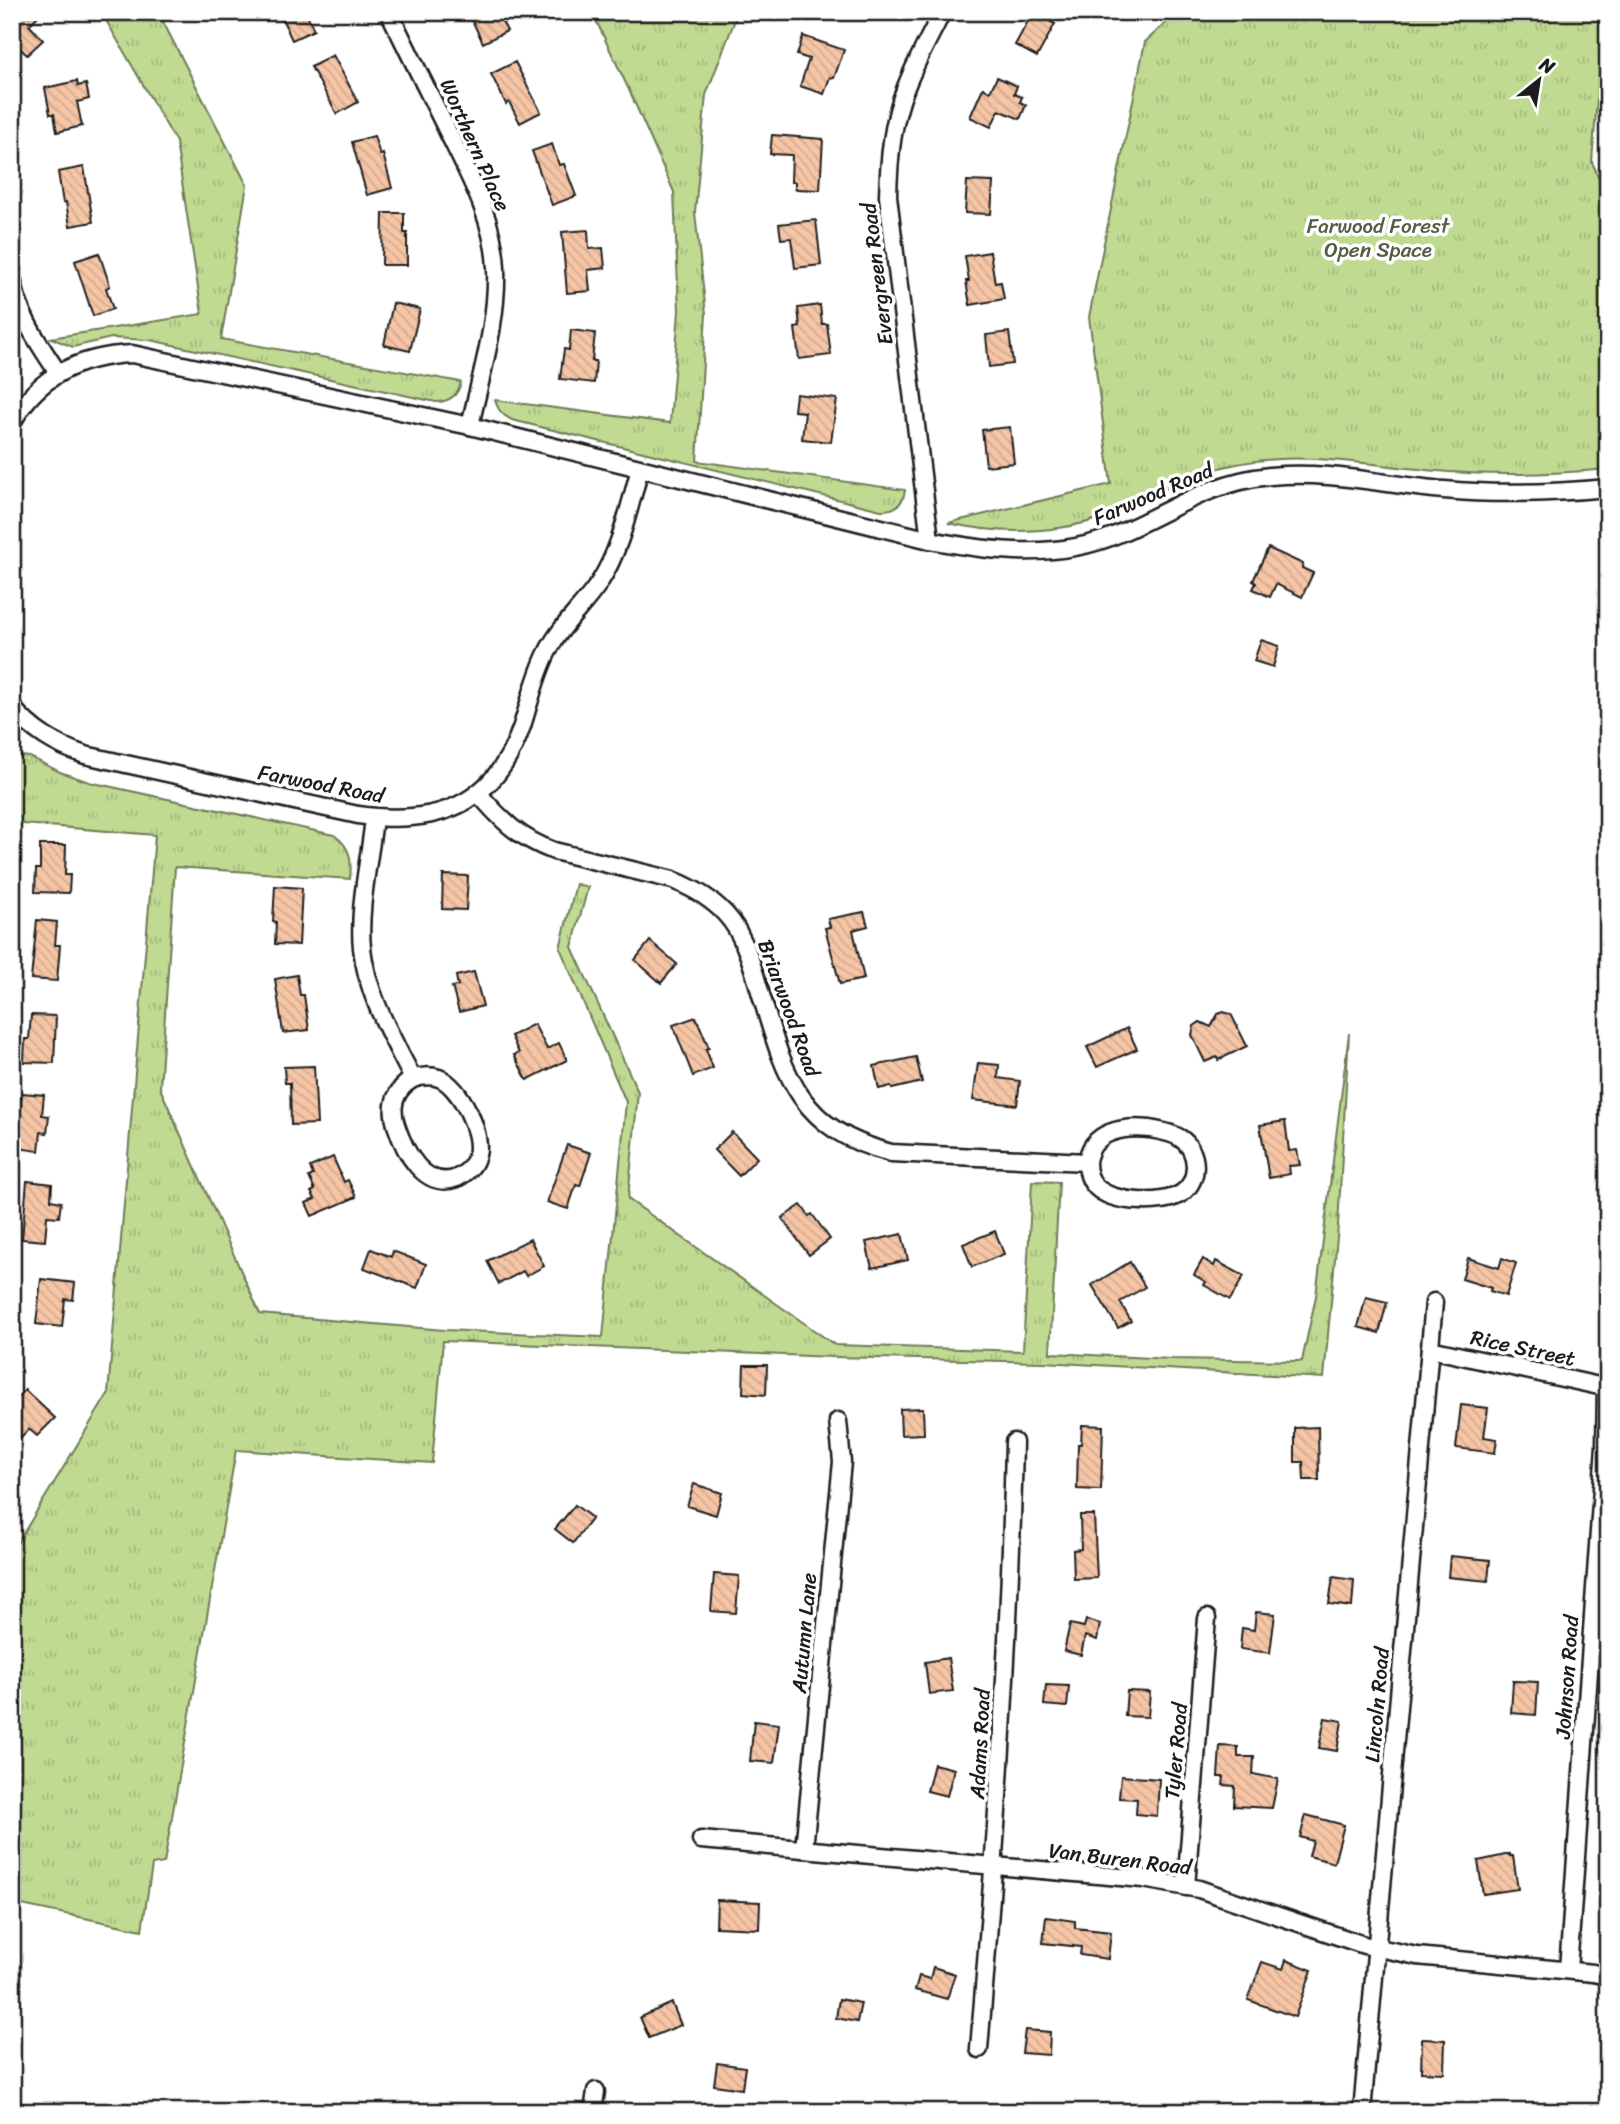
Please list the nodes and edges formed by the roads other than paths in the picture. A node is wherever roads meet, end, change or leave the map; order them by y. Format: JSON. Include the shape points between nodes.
{"nodes":[{"id":1,"x":388,"y":12,"type":"edge"},
{"id":2,"x":942,"y":12,"type":"edge"},
{"id":3,"x":12,"y":278,"type":"edge"},
{"id":4,"x":58,"y":373,"type":"junction"},
{"id":5,"x":12,"y":423,"type":"edge"},
{"id":6,"x":470,"y":426,"type":"junction"},
{"id":7,"x":640,"y":468,"type":"junction"},
{"id":8,"x":1608,"y":488,"type":"edge"},
{"id":9,"x":930,"y":540,"type":"junction"},
{"id":10,"x":15,"y":717,"type":"edge"},
{"id":11,"x":478,"y":793,"type":"junction"},
{"id":12,"x":374,"y":818,"type":"junction"},
{"id":13,"x":413,"y":1079,"type":"junction"},
{"id":14,"x":1087,"y":1162,"type":"junction"},
{"id":15,"x":1434,"y":1302,"type":"dead end"},
{"id":16,"x":1430,"y":1349,"type":"junction"},
{"id":17,"x":1607,"y":1388,"type":"edge"},
{"id":18,"x":838,"y":1422,"type":"dead end"},
{"id":19,"x":1014,"y":1441,"type":"dead end"},
{"id":20,"x":1207,"y":1618,"type":"dead end"},
{"id":21,"x":701,"y":1840,"type":"dead end"},
{"id":22,"x":804,"y":1849,"type":"junction"},
{"id":23,"x":995,"y":1866,"type":"junction"},
{"id":24,"x":1186,"y":1887,"type":"junction"},
{"id":25,"x":1377,"y":1947,"type":"junction"},
{"id":26,"x":1568,"y":1970,"type":"junction"},
{"id":27,"x":1608,"y":1976,"type":"edge"},
{"id":28,"x":979,"y":2049,"type":"dead end"},
{"id":29,"x":596,"y":2091,"type":"dead end"},
{"id":30,"x":593,"y":2112,"type":"edge"},
{"id":31,"x":1362,"y":2112,"type":"edge"}],
"edges":[{"from":1,"to":6,"type":"street","name":"Worthern Place","via":[[471,179],[490,230],[496,295]]},
{"from":2,"to":9,"type":"street","name":"Evergreen Road","via":[[904,89],[893,132],[888,196]]},
{"from":3,"to":4,"type":"street","via":[[24,320]]},
{"from":4,"to":5,"type":"street","name":"Farwood Road","via":[[29,397]]},
{"from":4,"to":6,"type":"street","name":"Farwood Road","via":[[94,358],[122,354],[151,357]]},
{"from":6,"to":7,"type":"street","name":"Farwood Road"},
{"from":7,"to":9,"type":"street","name":"Farwood Road"},
{"from":7,"to":11,"type":"street","name":"Farwood Road","via":[[609,565],[547,652],[515,744]]},
{"from":8,"to":9,"type":"street","name":"Farwood Road","via":[[1476,492],[1318,475],[1272,476],[1202,492],[1119,534],[1074,547],[990,550]]},
{"from":10,"to":12,"type":"street","name":"Farwood Road","via":[[51,741],[86,755]]},
{"from":11,"to":12,"type":"street","name":"Farwood Road","via":[[431,816]]},
{"from":11,"to":14,"type":"street","name":"Briarwood Road","via":[[511,828],[538,845],[673,880],[713,903],[736,927],[749,956],[792,1083],[812,1111],[848,1138],[891,1153]]},
{"from":12,"to":13,"type":"street","via":[[362,947],[375,1001]]},
{"from":13,"to":13,"type":"street","via":[[432,1076],[445,1081],[469,1113],[478,1150],[474,1164],[459,1177],[440,1180],[426,1175],[403,1143],[393,1106],[398,1093]]},
{"from":14,"to":14,"type":"street","via":[[1094,1143],[1104,1134],[1143,1128],[1181,1138],[1193,1154],[1195,1168],[1192,1181],[1178,1195],[1139,1201],[1101,1192],[1091,1181]]},
{"from":15,"to":16,"type":"street","name":"Lincoln Road"},
{"from":16,"to":17,"type":"street","name":"Rice Street"},
{"from":16,"to":25,"type":"street","name":"Lincoln Road"},
{"from":17,"to":26,"type":"street","name":"Johnson Road"},
{"from":18,"to":22,"type":"street","name":"Autumn Lane","via":[[842,1462]]},
{"from":19,"to":23,"type":"street","name":"Adams Road"},
{"from":20,"to":24,"type":"street","name":"Tyler Road"},
{"from":21,"to":22,"type":"street","name":"Van Buren Road"},
{"from":22,"to":23,"type":"street","name":"Van Buren Road"},
{"from":23,"to":24,"type":"street","name":"Van Buren Road"},
{"from":23,"to":28,"type":"street","name":"Adams Road"},
{"from":24,"to":25,"type":"street","name":"Van Buren Road"},
{"from":25,"to":26,"type":"street","name":"Van Buren Road","via":[[1417,1956]]},
{"from":25,"to":31,"type":"street","name":"Lincoln Road"},
{"from":26,"to":27,"type":"street","name":"Van Buren Road"},
{"from":29,"to":30,"type":"street"}]}
